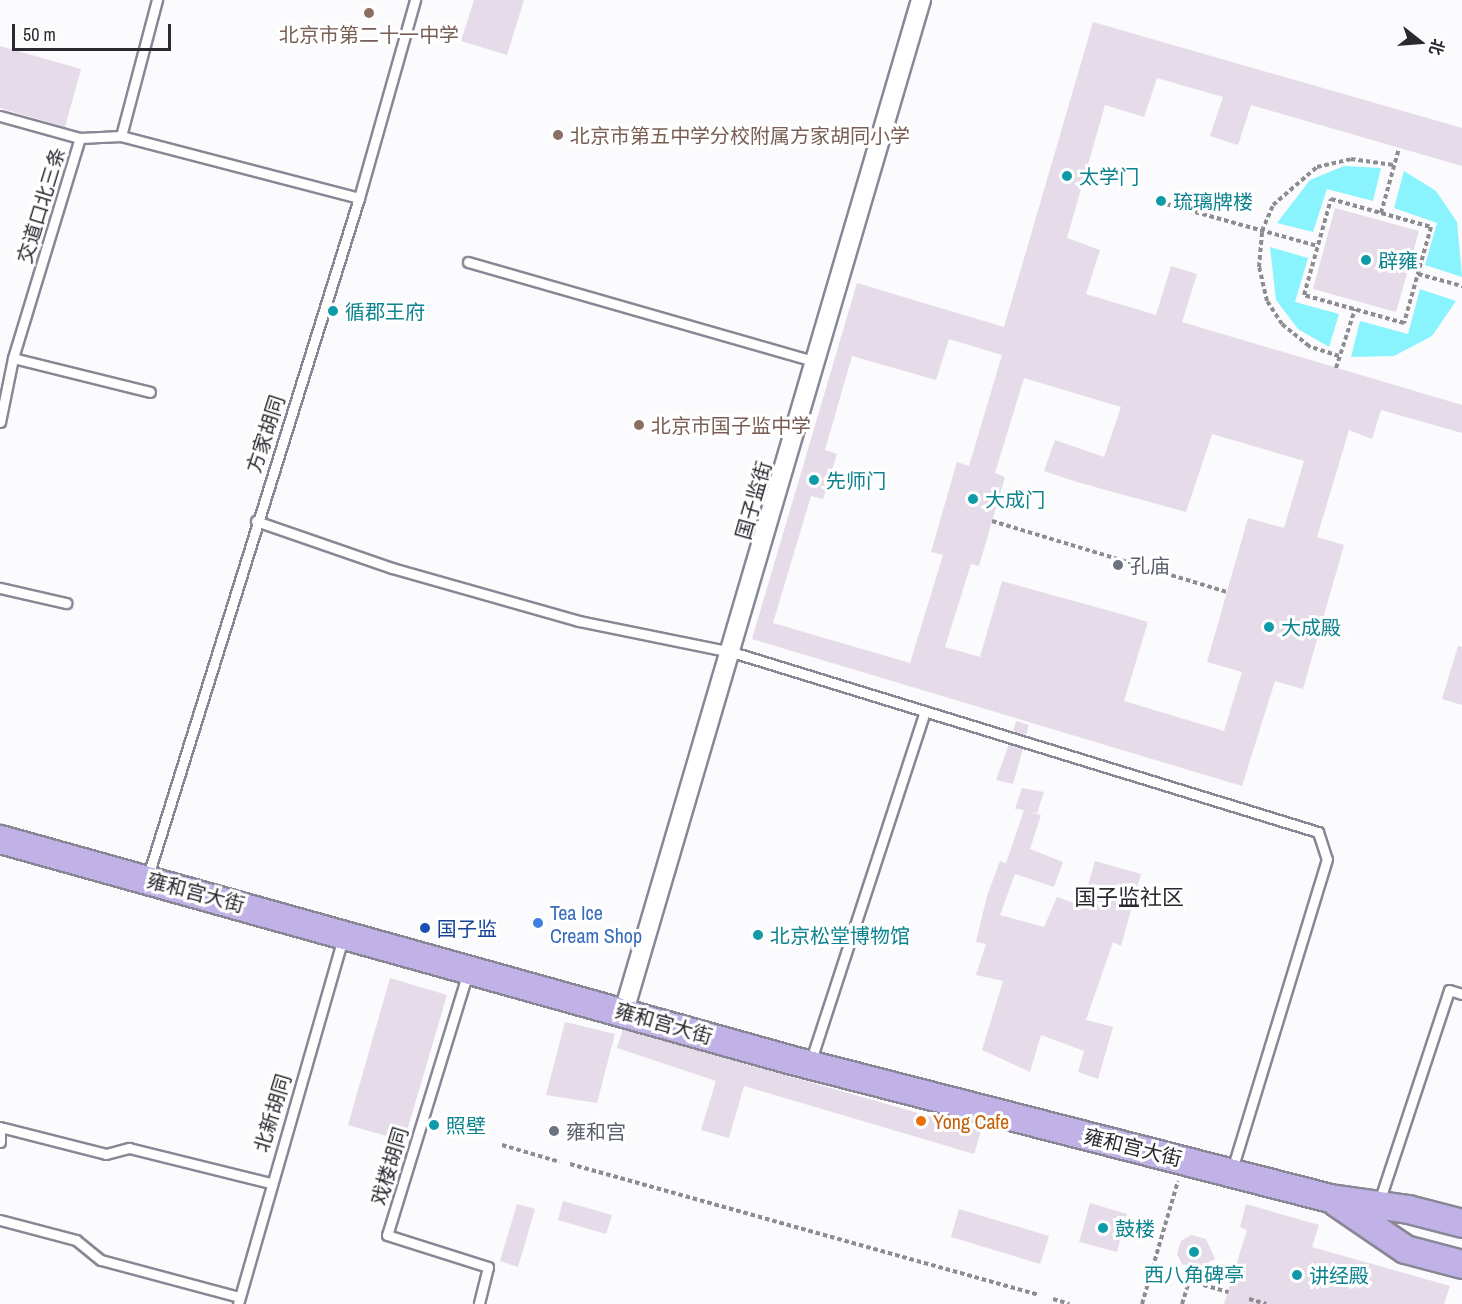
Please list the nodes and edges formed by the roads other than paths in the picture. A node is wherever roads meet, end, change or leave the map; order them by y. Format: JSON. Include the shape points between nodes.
{"nodes":[{"id":1,"x":157,"y":0,"type":"edge"},
{"id":2,"x":415,"y":0,"type":"edge"},
{"id":3,"x":921,"y":0,"type":"edge"},
{"id":4,"x":0,"y":116,"type":"edge"},
{"id":5,"x":121,"y":136,"type":"junction"},
{"id":6,"x":80,"y":138,"type":"junction"},
{"id":7,"x":359,"y":198,"type":"junction"},
{"id":8,"x":468,"y":262,"type":"dead end"},
{"id":9,"x":13,"y":357,"type":"junction"},
{"id":10,"x":817,"y":362,"type":"junction"},
{"id":11,"x":150,"y":392,"type":"dead end"},
{"id":12,"x":0,"y":422,"type":"edge"},
{"id":13,"x":256,"y":521,"type":"junction"},
{"id":14,"x":0,"y":588,"type":"edge"},
{"id":15,"x":66,"y":603,"type":"dead end"},
{"id":16,"x":732,"y":652,"type":"junction"},
{"id":17,"x":925,"y":712,"type":"junction"},
{"id":18,"x":0,"y":839,"type":"edge"},
{"id":19,"x":147,"y":879,"type":"junction"},
{"id":20,"x":345,"y":932,"type":"junction"},
{"id":21,"x":469,"y":969,"type":"junction"},
{"id":22,"x":1462,"y":994,"type":"edge"},
{"id":23,"x":624,"y":1011,"type":"junction"},
{"id":24,"x":810,"y":1064,"type":"junction"},
{"id":25,"x":2,"y":1127,"type":"edge"},
{"id":26,"x":0,"y":1142,"type":"edge"},
{"id":27,"x":1231,"y":1172,"type":"junction"},
{"id":28,"x":270,"y":1183,"type":"junction"},
{"id":29,"x":1330,"y":1198,"type":"junction"},
{"id":30,"x":1378,"y":1204,"type":"junction"},
{"id":31,"x":0,"y":1220,"type":"edge"},
{"id":32,"x":1462,"y":1223,"type":"edge"},
{"id":33,"x":1462,"y":1264,"type":"edge"},
{"id":34,"x":238,"y":1300,"type":"edge"},
{"id":35,"x":479,"y":1304,"type":"edge"}],
"edges":[{"from":1,"to":5,"type":"lane"},
{"from":2,"to":7,"type":"lane","name":"方家胡同"},
{"from":3,"to":10,"type":"street","name":"国子监街"},
{"from":4,"to":6,"type":"lane"},
{"from":5,"to":6,"type":"lane"},
{"from":5,"to":7,"type":"lane"},
{"from":6,"to":9,"type":"lane","name":"交道口北三条"},
{"from":7,"to":13,"type":"lane","name":"方家胡同"},
{"from":8,"to":10,"type":"lane"},
{"from":9,"to":11,"type":"lane"},
{"from":9,"to":12,"type":"lane","name":"交道口北三条"},
{"from":10,"to":16,"type":"street","name":"国子监街"},
{"from":13,"to":16,"type":"lane","via":[[392,568],[568,618]]},
{"from":13,"to":19,"type":"lane","name":"方家胡同"},
{"from":14,"to":15,"type":"lane"},
{"from":16,"to":17,"type":"lane"},
{"from":16,"to":23,"type":"street","name":"国子监街"},
{"from":17,"to":24,"type":"lane"},
{"from":17,"to":27,"type":"lane","via":[[1318,832],[1327,859]]},
{"from":18,"to":19,"type":"main road","name":"雍和宫大街"},
{"from":19,"to":20,"type":"main road","name":"雍和宫大街"},
{"from":20,"to":21,"type":"main road","name":"雍和宫大街"},
{"from":20,"to":28,"type":"lane","name":"北新胡同"},
{"from":21,"to":23,"type":"main road","name":"雍和宫大街"},
{"from":21,"to":35,"type":"lane","name":"戏楼胡同","via":[[387,1235],[489,1267]]},
{"from":22,"to":30,"type":"lane","via":[[1449,990]]},
{"from":23,"to":24,"type":"main road","name":"雍和宫大街"},
{"from":24,"to":27,"type":"main road","name":"雍和宫大街"},
{"from":25,"to":26,"type":"lane"},
{"from":25,"to":28,"type":"lane","via":[[106,1154],[129,1148]]},
{"from":27,"to":29,"type":"main road","name":"雍和宫大街"},
{"from":28,"to":34,"type":"lane","name":"北新胡同"},
{"from":29,"to":30,"type":"main road","name":"雍和宫大街"},
{"from":29,"to":33,"type":"main road","name":"雍和宫大街","via":[[1405,1249]]},
{"from":30,"to":32,"type":"main road","name":"雍和宫大街"},
{"from":31,"to":34,"type":"lane","via":[[76,1240],[101,1260]]}]}
